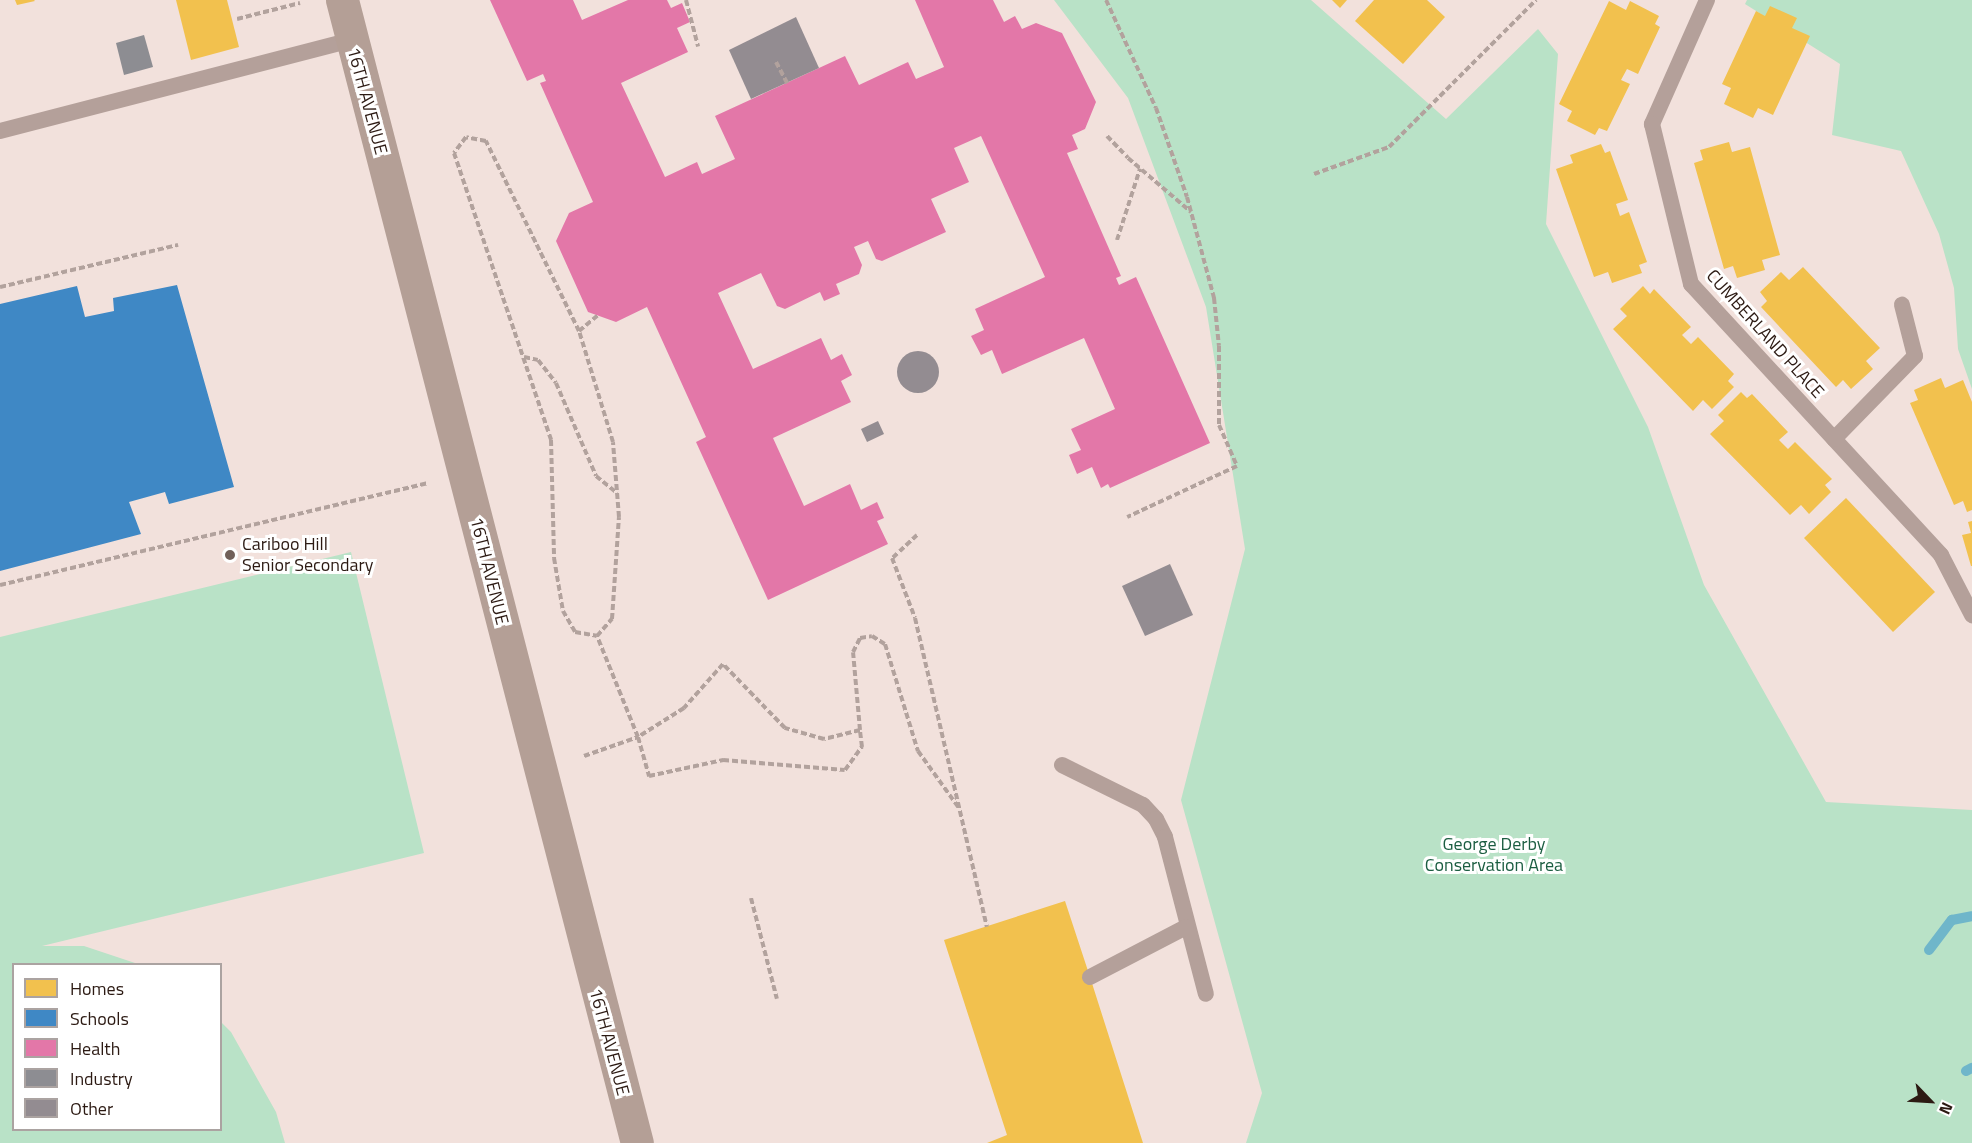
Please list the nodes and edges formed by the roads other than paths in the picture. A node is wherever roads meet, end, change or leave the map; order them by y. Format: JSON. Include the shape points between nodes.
{"nodes":[{"id":1,"x":342,"y":0,"type":"edge"},
{"id":2,"x":1707,"y":0,"type":"edge"},
{"id":3,"x":351,"y":40,"type":"junction"},
{"id":4,"x":0,"y":131,"type":"edge"},
{"id":5,"x":1902,"y":305,"type":"dead end"},
{"id":6,"x":1834,"y":439,"type":"junction"},
{"id":7,"x":1972,"y":615,"type":"edge"},
{"id":8,"x":1062,"y":765,"type":"dead end"},
{"id":9,"x":1186,"y":927,"type":"junction"},
{"id":10,"x":1090,"y":977,"type":"dead end"},
{"id":11,"x":1206,"y":994,"type":"dead end"},
{"id":12,"x":637,"y":1143,"type":"edge"}],
"edges":[{"from":1,"to":3,"type":"street","name":"16TH AVENUE"},
{"from":2,"to":6,"type":"lane","name":"CUMBERLAND PLACE","via":[[1653,124],[1691,284]]},
{"from":3,"to":4,"type":"lane"},
{"from":3,"to":12,"type":"street","name":"16TH AVENUE"},
{"from":5,"to":6,"type":"lane","via":[[1915,356]]},
{"from":6,"to":7,"type":"lane","name":"CUMBERLAND PLACE","via":[[1941,555]]},
{"from":8,"to":9,"type":"lane","via":[[1143,805],[1156,819],[1165,837]]},
{"from":9,"to":10,"type":"lane"},
{"from":9,"to":11,"type":"lane"}]}
